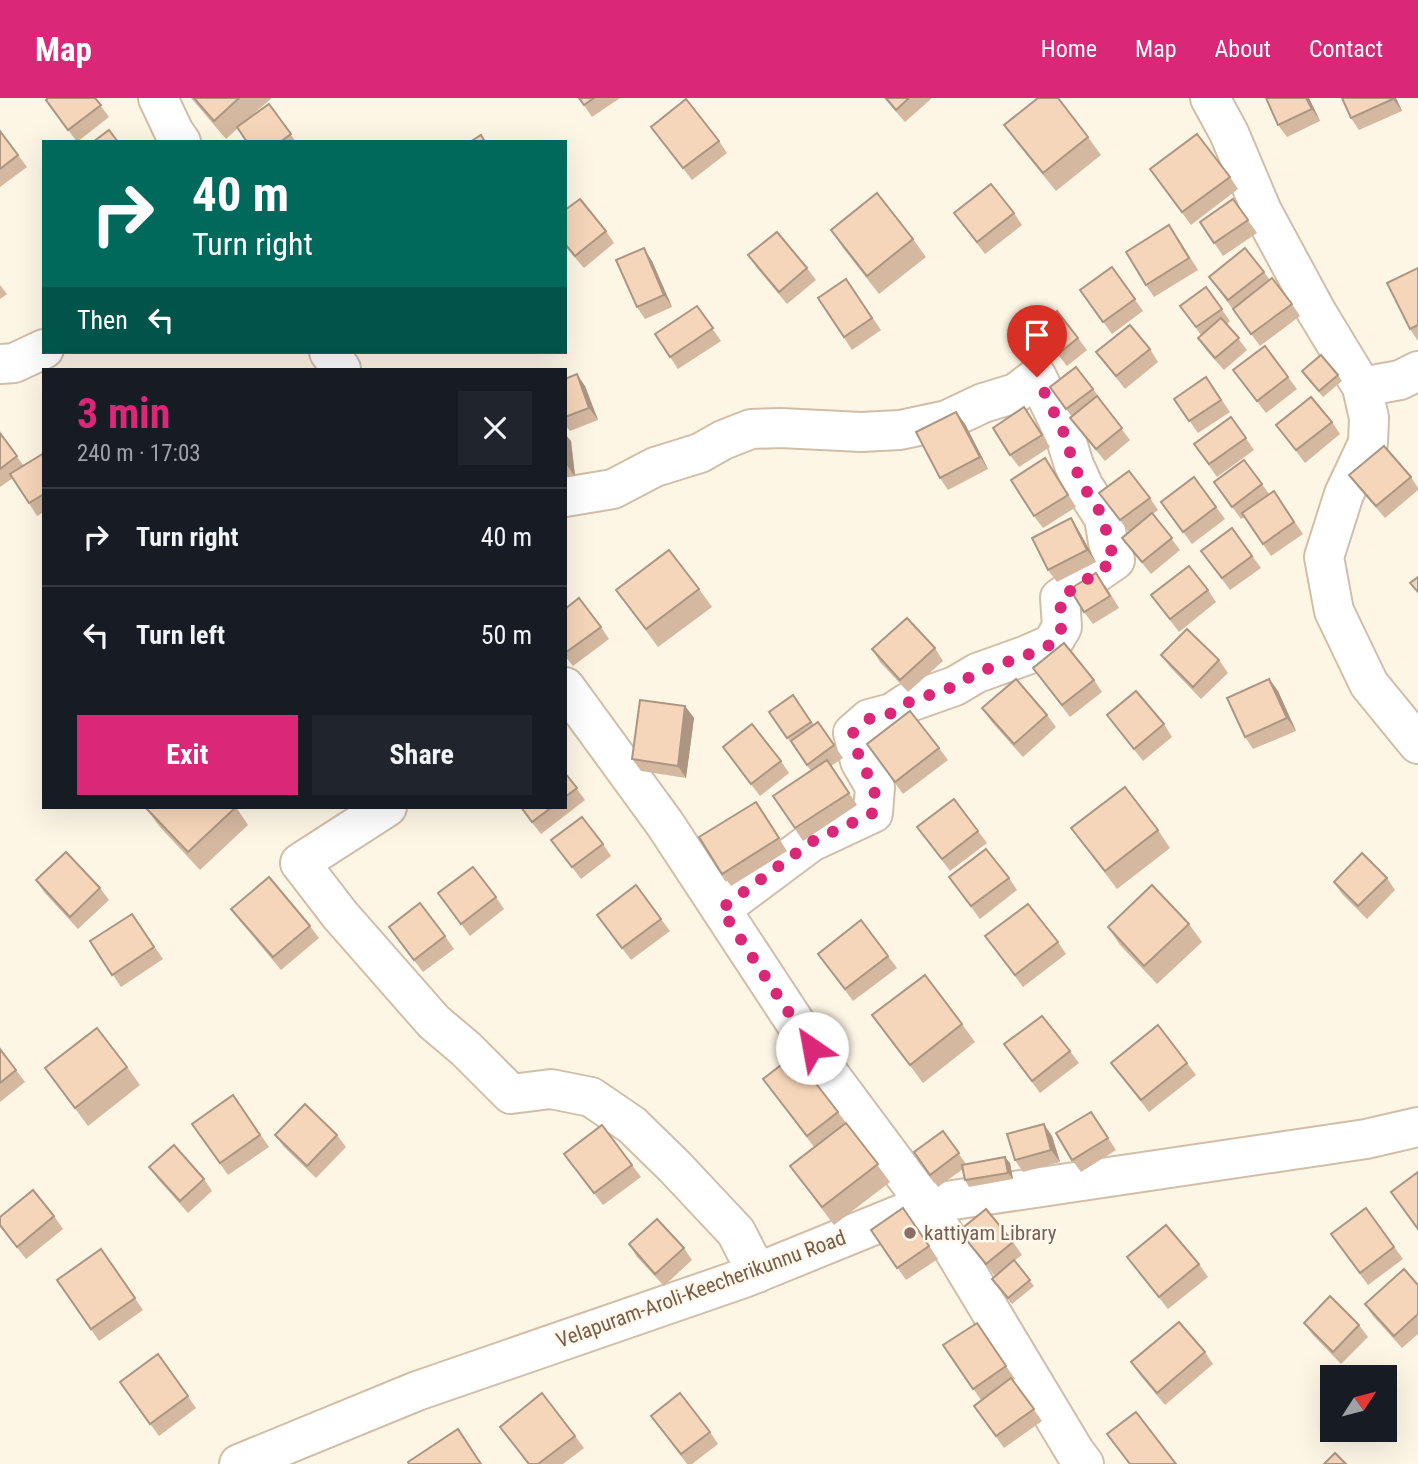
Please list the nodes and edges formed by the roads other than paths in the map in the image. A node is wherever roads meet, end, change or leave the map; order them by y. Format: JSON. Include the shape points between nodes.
{"nodes":[{"id":1,"x":158,"y":98,"type":"edge"},
{"id":2,"x":1211,"y":98,"type":"edge"},
{"id":3,"x":180,"y":140,"type":"edge"},
{"id":4,"x":42,"y":350,"type":"edge"},
{"id":5,"x":0,"y":364,"type":"edge"},
{"id":6,"x":1418,"y":371,"type":"edge"},
{"id":7,"x":1362,"y":387,"type":"junction"},
{"id":8,"x":567,"y":497,"type":"edge"},
{"id":9,"x":567,"y":690,"type":"edge"},
{"id":10,"x":1418,"y":744,"type":"edge"},
{"id":11,"x":384,"y":809,"type":"edge"},
{"id":12,"x":721,"y":909,"type":"junction"},
{"id":13,"x":1418,"y":1127,"type":"edge"},
{"id":14,"x":926,"y":1204,"type":"junction"},
{"id":15,"x":757,"y":1273,"type":"junction"},
{"id":16,"x":239,"y":1464,"type":"edge"},
{"id":17,"x":1084,"y":1464,"type":"edge"}],
"edges":[{"from":1,"to":3,"type":"street"},
{"from":2,"to":7,"type":"street","via":[[1262,211]]},
{"from":4,"to":5,"type":"street"},
{"from":6,"to":7,"type":"street","via":[[1400,380]]},
{"from":7,"to":10,"type":"street","via":[[1369,418],[1368,443],[1344,494],[1324,557],[1334,611],[1369,684]]},
{"from":8,"to":12,"type":"street","via":[[613,489],[751,429],[901,430],[947,420],[1016,393],[1037,377],[1084,487],[1104,518],[1115,560],[1060,598],[1062,627],[1052,644],[869,719],[853,733],[860,761],[875,787],[873,813],[811,842]]},
{"from":9,"to":12,"type":"street"},
{"from":11,"to":15,"type":"street","via":[[300,863],[340,915],[433,1022],[511,1094],[551,1089],[592,1097],[632,1125],[736,1232]]},
{"from":12,"to":14,"type":"street","via":[[827,1070]]},
{"from":13,"to":14,"type":"street","name":"Velapuram-Aroli-Keecherikunnu Road","via":[[1366,1139]]},
{"from":14,"to":15,"type":"street","name":"Velapuram-Aroli-Keecherikunnu Road"},
{"from":14,"to":17,"type":"street"},
{"from":15,"to":16,"type":"street","name":"Velapuram-Aroli-Keecherikunnu Road","via":[[417,1391]]}]}
